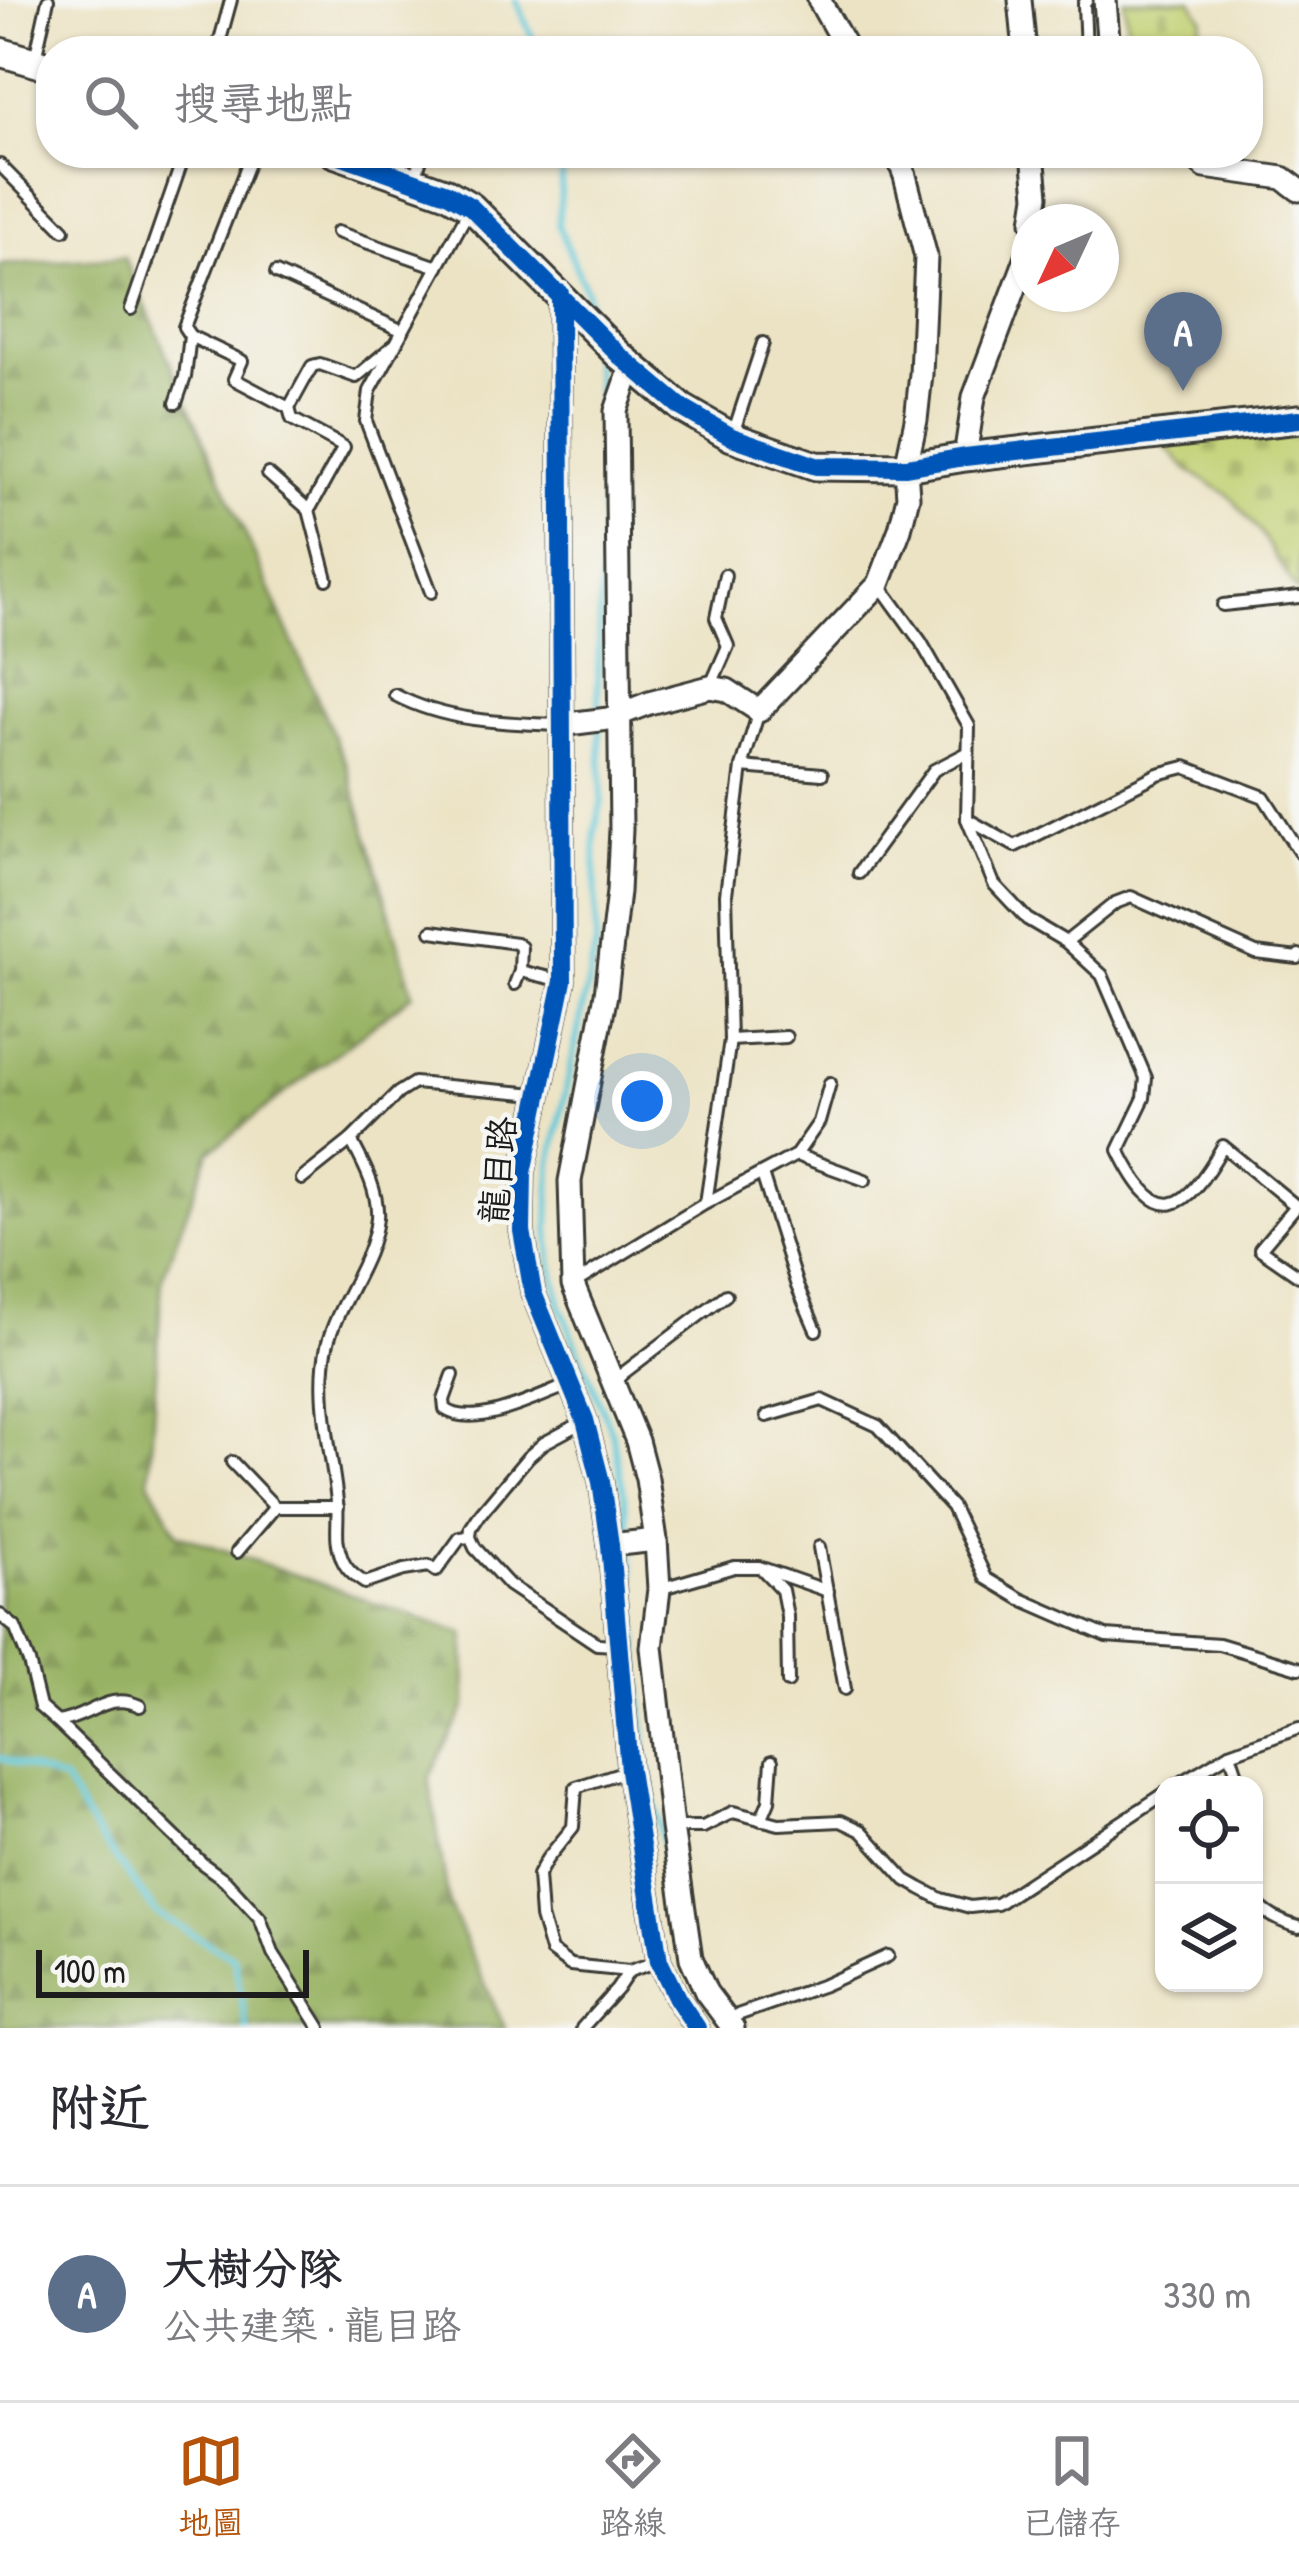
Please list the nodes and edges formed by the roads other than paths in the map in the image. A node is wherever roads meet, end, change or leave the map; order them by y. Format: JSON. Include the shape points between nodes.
{"nodes":[{"id":1,"x":47,"y":0,"type":"edge"},
{"id":2,"x":231,"y":0,"type":"edge"},
{"id":3,"x":819,"y":0,"type":"edge"},
{"id":4,"x":1021,"y":0,"type":"edge"},
{"id":5,"x":1088,"y":0,"type":"edge"},
{"id":6,"x":1105,"y":0,"type":"edge"},
{"id":7,"x":45,"y":36,"type":"edge"},
{"id":8,"x":221,"y":36,"type":"edge"},
{"id":9,"x":839,"y":36,"type":"edge"},
{"id":10,"x":1024,"y":36,"type":"edge"},
{"id":11,"x":1085,"y":36,"type":"edge"},
{"id":12,"x":1107,"y":36,"type":"edge"},
{"id":13,"x":0,"y":52,"type":"edge"},
{"id":14,"x":36,"y":63,"type":"edge"},
{"id":15,"x":0,"y":165,"type":"edge"},
{"id":16,"x":180,"y":168,"type":"edge"},
{"id":17,"x":247,"y":168,"type":"edge"},
{"id":18,"x":420,"y":168,"type":"edge"},
{"id":19,"x":902,"y":168,"type":"edge"},
{"id":20,"x":1034,"y":168,"type":"edge"},
{"id":21,"x":1218,"y":168,"type":"edge"},
{"id":22,"x":1299,"y":190,"type":"edge"},
{"id":23,"x":1036,"y":204,"type":"edge"},
{"id":24,"x":471,"y":207,"type":"junction"},
{"id":25,"x":64,"y":230,"type":"dead end"},
{"id":26,"x":337,"y":232,"type":"dead end"},
{"id":27,"x":439,"y":267,"type":"junction"},
{"id":28,"x":276,"y":273,"type":"dead end"},
{"id":29,"x":560,"y":293,"type":"junction"},
{"id":30,"x":1011,"y":298,"type":"edge"},
{"id":31,"x":131,"y":309,"type":"dead end"},
{"id":32,"x":403,"y":331,"type":"junction"},
{"id":33,"x":190,"y":335,"type":"junction"},
{"id":34,"x":763,"y":343,"type":"dead end"},
{"id":35,"x":396,"y":344,"type":"junction"},
{"id":36,"x":626,"y":360,"type":"junction"},
{"id":37,"x":176,"y":403,"type":"dead end"},
{"id":38,"x":289,"y":408,"type":"junction"},
{"id":39,"x":1299,"y":419,"type":"edge"},
{"id":40,"x":732,"y":437,"type":"junction"},
{"id":41,"x":964,"y":457,"type":"junction"},
{"id":42,"x":906,"y":467,"type":"junction"},
{"id":43,"x":268,"y":475,"type":"dead end"},
{"id":44,"x":309,"y":510,"type":"junction"},
{"id":45,"x":725,"y":575,"type":"dead end"},
{"id":46,"x":327,"y":579,"type":"dead end"},
{"id":47,"x":878,"y":584,"type":"junction"},
{"id":48,"x":431,"y":592,"type":"dead end"},
{"id":49,"x":1299,"y":597,"type":"edge"},
{"id":50,"x":1223,"y":604,"type":"dead end"},
{"id":51,"x":710,"y":687,"type":"junction"},
{"id":52,"x":395,"y":695,"type":"dead end"},
{"id":53,"x":759,"y":711,"type":"junction"},
{"id":54,"x":613,"y":716,"type":"junction"},
{"id":55,"x":568,"y":725,"type":"junction"},
{"id":56,"x":967,"y":753,"type":"junction"},
{"id":57,"x":742,"y":767,"type":"junction"},
{"id":58,"x":822,"y":774,"type":"dead end"},
{"id":59,"x":967,"y":819,"type":"junction"},
{"id":60,"x":1299,"y":852,"type":"edge"},
{"id":61,"x":859,"y":873,"type":"dead end"},
{"id":62,"x":432,"y":931,"type":"dead end"},
{"id":63,"x":1066,"y":942,"type":"junction"},
{"id":64,"x":1299,"y":955,"type":"edge"},
{"id":65,"x":569,"y":983,"type":"junction"},
{"id":66,"x":603,"y":994,"type":"junction"},
{"id":67,"x":786,"y":1037,"type":"dead end"},
{"id":68,"x":730,"y":1040,"type":"junction"},
{"id":69,"x":830,"y":1083,"type":"dead end"},
{"id":70,"x":537,"y":1094,"type":"junction"},
{"id":71,"x":351,"y":1140,"type":"junction"},
{"id":72,"x":796,"y":1156,"type":"junction"},
{"id":73,"x":762,"y":1174,"type":"junction"},
{"id":74,"x":302,"y":1179,"type":"dead end"},
{"id":75,"x":865,"y":1180,"type":"dead end"},
{"id":76,"x":706,"y":1202,"type":"junction"},
{"id":77,"x":1299,"y":1276,"type":"edge"},
{"id":78,"x":553,"y":1289,"type":"junction"},
{"id":79,"x":727,"y":1295,"type":"dead end"},
{"id":80,"x":816,"y":1330,"type":"dead end"},
{"id":81,"x":452,"y":1375,"type":"dead end"},
{"id":82,"x":569,"y":1385,"type":"junction"},
{"id":83,"x":595,"y":1402,"type":"junction"},
{"id":84,"x":767,"y":1416,"type":"dead end"},
{"id":85,"x":232,"y":1462,"type":"dead end"},
{"id":86,"x":275,"y":1507,"type":"junction"},
{"id":87,"x":338,"y":1508,"type":"junction"},
{"id":88,"x":470,"y":1537,"type":"junction"},
{"id":89,"x":652,"y":1541,"type":"junction"},
{"id":90,"x":614,"y":1545,"type":"junction"},
{"id":91,"x":819,"y":1547,"type":"dead end"},
{"id":92,"x":237,"y":1552,"type":"dead end"},
{"id":93,"x":759,"y":1567,"type":"junction"},
{"id":94,"x":659,"y":1589,"type":"junction"},
{"id":95,"x":828,"y":1592,"type":"junction"},
{"id":96,"x":0,"y":1615,"type":"edge"},
{"id":97,"x":617,"y":1645,"type":"junction"},
{"id":98,"x":1299,"y":1669,"type":"edge"},
{"id":99,"x":788,"y":1682,"type":"dead end"},
{"id":100,"x":845,"y":1689,"type":"dead end"},
{"id":101,"x":140,"y":1706,"type":"dead end"},
{"id":102,"x":57,"y":1722,"type":"junction"},
{"id":103,"x":1299,"y":1728,"type":"edge"},
{"id":104,"x":1230,"y":1753,"type":"junction"},
{"id":105,"x":772,"y":1761,"type":"dead end"},
{"id":106,"x":629,"y":1770,"type":"junction"},
{"id":107,"x":1192,"y":1776,"type":"edge"},
{"id":108,"x":1238,"y":1776,"type":"edge"},
{"id":109,"x":1155,"y":1800,"type":"edge"},
{"id":110,"x":761,"y":1820,"type":"junction"},
{"id":111,"x":672,"y":1827,"type":"junction"},
{"id":112,"x":1263,"y":1909,"type":"edge"},
{"id":113,"x":1299,"y":1927,"type":"edge"},
{"id":114,"x":888,"y":1956,"type":"dead end"},
{"id":115,"x":676,"y":1958,"type":"junction"},
{"id":116,"x":629,"y":1971,"type":"junction"},
{"id":117,"x":729,"y":2024,"type":"edge"},
{"id":118,"x":320,"y":2028,"type":"edge"},
{"id":119,"x":582,"y":2028,"type":"edge"},
{"id":120,"x":697,"y":2028,"type":"edge"}],
"edges":[{"from":1,"to":7,"type":"lane"},
{"from":2,"to":8,"type":"lane"},
{"from":3,"to":9,"type":"street"},
{"from":4,"to":10,"type":"street"},
{"from":5,"to":11,"type":"lane"},
{"from":6,"to":12,"type":"street"},
{"from":13,"to":14,"type":"street"},
{"from":15,"to":25,"type":"lane"},
{"from":16,"to":31,"type":"lane"},
{"from":17,"to":33,"type":"lane","via":[[184,327]]},
{"from":18,"to":24,"type":"street"},
{"from":19,"to":42,"type":"street","via":[[926,257],[921,374]]},
{"from":20,"to":23,"type":"street"},
{"from":21,"to":22,"type":"street","via":[[1283,178]]},
{"from":24,"to":27,"type":"lane"},
{"from":24,"to":29,"type":"street"},
{"from":26,"to":27,"type":"lane"},
{"from":27,"to":32,"type":"lane"},
{"from":28,"to":32,"type":"lane"},
{"from":29,"to":36,"type":"street"},
{"from":29,"to":55,"type":"street","name":"龍目路"},
{"from":30,"to":41,"type":"street","via":[[974,398]]},
{"from":32,"to":35,"type":"lane"},
{"from":33,"to":37,"type":"lane"},
{"from":33,"to":38,"type":"lane","via":[[242,361],[234,379]]},
{"from":34,"to":40,"type":"lane"},
{"from":35,"to":38,"type":"lane","via":[[356,377],[313,365]]},
{"from":35,"to":48,"type":"lane","via":[[370,391],[366,421]]},
{"from":36,"to":40,"type":"street"},
{"from":36,"to":54,"type":"street","name":"龍目路","via":[[616,411]]},
{"from":38,"to":44,"type":"lane","via":[[292,418],[344,447]]},
{"from":39,"to":41,"type":"street"},
{"from":40,"to":42,"type":"street","via":[[816,466]]},
{"from":41,"to":42,"type":"street"},
{"from":42,"to":47,"type":"street","via":[[908,497]]},
{"from":43,"to":44,"type":"lane"},
{"from":44,"to":46,"type":"lane"},
{"from":45,"to":51,"type":"lane","via":[[716,618],[728,646]]},
{"from":47,"to":53,"type":"street"},
{"from":47,"to":56,"type":"lane","via":[[969,726]]},
{"from":49,"to":50,"type":"lane"},
{"from":51,"to":53,"type":"street"},
{"from":51,"to":54,"type":"street"},
{"from":52,"to":55,"type":"lane","via":[[485,723]]},
{"from":53,"to":57,"type":"lane"},
{"from":54,"to":55,"type":"street"},
{"from":54,"to":66,"type":"street","name":"龍目路","via":[[621,830]]},
{"from":55,"to":65,"type":"street","name":"龍目路"},
{"from":56,"to":59,"type":"lane"},
{"from":56,"to":61,"type":"lane","via":[[934,770]]},
{"from":57,"to":58,"type":"lane"},
{"from":57,"to":68,"type":"lane","via":[[726,894]]},
{"from":59,"to":60,"type":"lane","via":[[1015,846],[1185,767],[1264,797]]},
{"from":59,"to":63,"type":"lane","via":[[994,884],[1027,919]]},
{"from":62,"to":65,"type":"lane","via":[[516,943],[518,978]]},
{"from":63,"to":64,"type":"lane","via":[[1131,897],[1256,953]]},
{"from":63,"to":77,"type":"lane","via":[[1102,975],[1146,1078],[1119,1150],[1129,1172],[1154,1200],[1177,1204],[1223,1145],[1296,1206],[1260,1249]]},
{"from":65,"to":66,"type":"street"},
{"from":65,"to":70,"type":"street","name":"龍目路"},
{"from":66,"to":78,"type":"street","name":"龍目路"},
{"from":67,"to":68,"type":"lane"},
{"from":68,"to":76,"type":"lane"},
{"from":69,"to":72,"type":"lane","via":[[819,1122]]},
{"from":70,"to":71,"type":"lane","via":[[414,1083]]},
{"from":70,"to":78,"type":"street","name":"龍目路","via":[[522,1231]]},
{"from":71,"to":74,"type":"lane"},
{"from":71,"to":87,"type":"lane","via":[[377,1214],[372,1245],[326,1349]]},
{"from":72,"to":73,"type":"lane"},
{"from":72,"to":75,"type":"lane"},
{"from":73,"to":76,"type":"lane"},
{"from":73,"to":80,"type":"lane"},
{"from":76,"to":78,"type":"lane"},
{"from":78,"to":82,"type":"street","name":"龍目路"},
{"from":78,"to":83,"type":"street","name":"龍目路"},
{"from":79,"to":83,"type":"lane"},
{"from":81,"to":82,"type":"lane","via":[[444,1400],[455,1416],[476,1417]]},
{"from":82,"to":83,"type":"street","name":"龍目路"},
{"from":83,"to":88,"type":"lane","via":[[528,1457]]},
{"from":83,"to":89,"type":"street","name":"龍目路","via":[[637,1441]]},
{"from":83,"to":90,"type":"street","name":"龍目路"},
{"from":84,"to":98,"type":"lane","via":[[822,1400],[878,1426],[952,1507],[986,1578],[1021,1599],[1106,1636],[1219,1644]]},
{"from":85,"to":86,"type":"lane"},
{"from":86,"to":87,"type":"lane"},
{"from":86,"to":92,"type":"lane"},
{"from":87,"to":88,"type":"lane","via":[[339,1552],[365,1582],[436,1571],[460,1538]]},
{"from":88,"to":97,"type":"lane","via":[[509,1585],[597,1644]]},
{"from":89,"to":90,"type":"street"},
{"from":89,"to":94,"type":"street","name":"龍目路"},
{"from":90,"to":97,"type":"street","name":"龍目路"},
{"from":91,"to":95,"type":"lane"},
{"from":93,"to":94,"type":"lane"},
{"from":93,"to":95,"type":"lane"},
{"from":93,"to":99,"type":"lane","via":[[782,1590]]},
{"from":94,"to":111,"type":"street","name":"龍目路","via":[[652,1647]]},
{"from":95,"to":100,"type":"lane"},
{"from":96,"to":102,"type":"lane","via":[[15,1627],[40,1707]]},
{"from":97,"to":106,"type":"street","name":"龍目路"},
{"from":101,"to":102,"type":"lane","via":[[115,1700]]},
{"from":102,"to":118,"type":"lane","via":[[260,1918]]},
{"from":103,"to":104,"type":"lane"},
{"from":104,"to":107,"type":"lane"},
{"from":104,"to":108,"type":"lane"},
{"from":105,"to":110,"type":"lane"},
{"from":106,"to":115,"type":"street","name":"龍目路"},
{"from":106,"to":116,"type":"lane","via":[[576,1787],[573,1827],[538,1875],[551,1951],[570,1965]]},
{"from":109,"to":110,"type":"lane","via":[[997,1904],[970,1906],[907,1880],[862,1831],[841,1821]]},
{"from":110,"to":111,"type":"lane","via":[[733,1812],[703,1826]]},
{"from":111,"to":115,"type":"street","name":"龍目路"},
{"from":112,"to":113,"type":"lane"},
{"from":114,"to":117,"type":"lane"},
{"from":115,"to":116,"type":"lane"},
{"from":115,"to":117,"type":"street","name":"龍目路"},
{"from":115,"to":120,"type":"street","name":"龍目路","via":[[677,1998]]},
{"from":116,"to":119,"type":"lane"}]}
